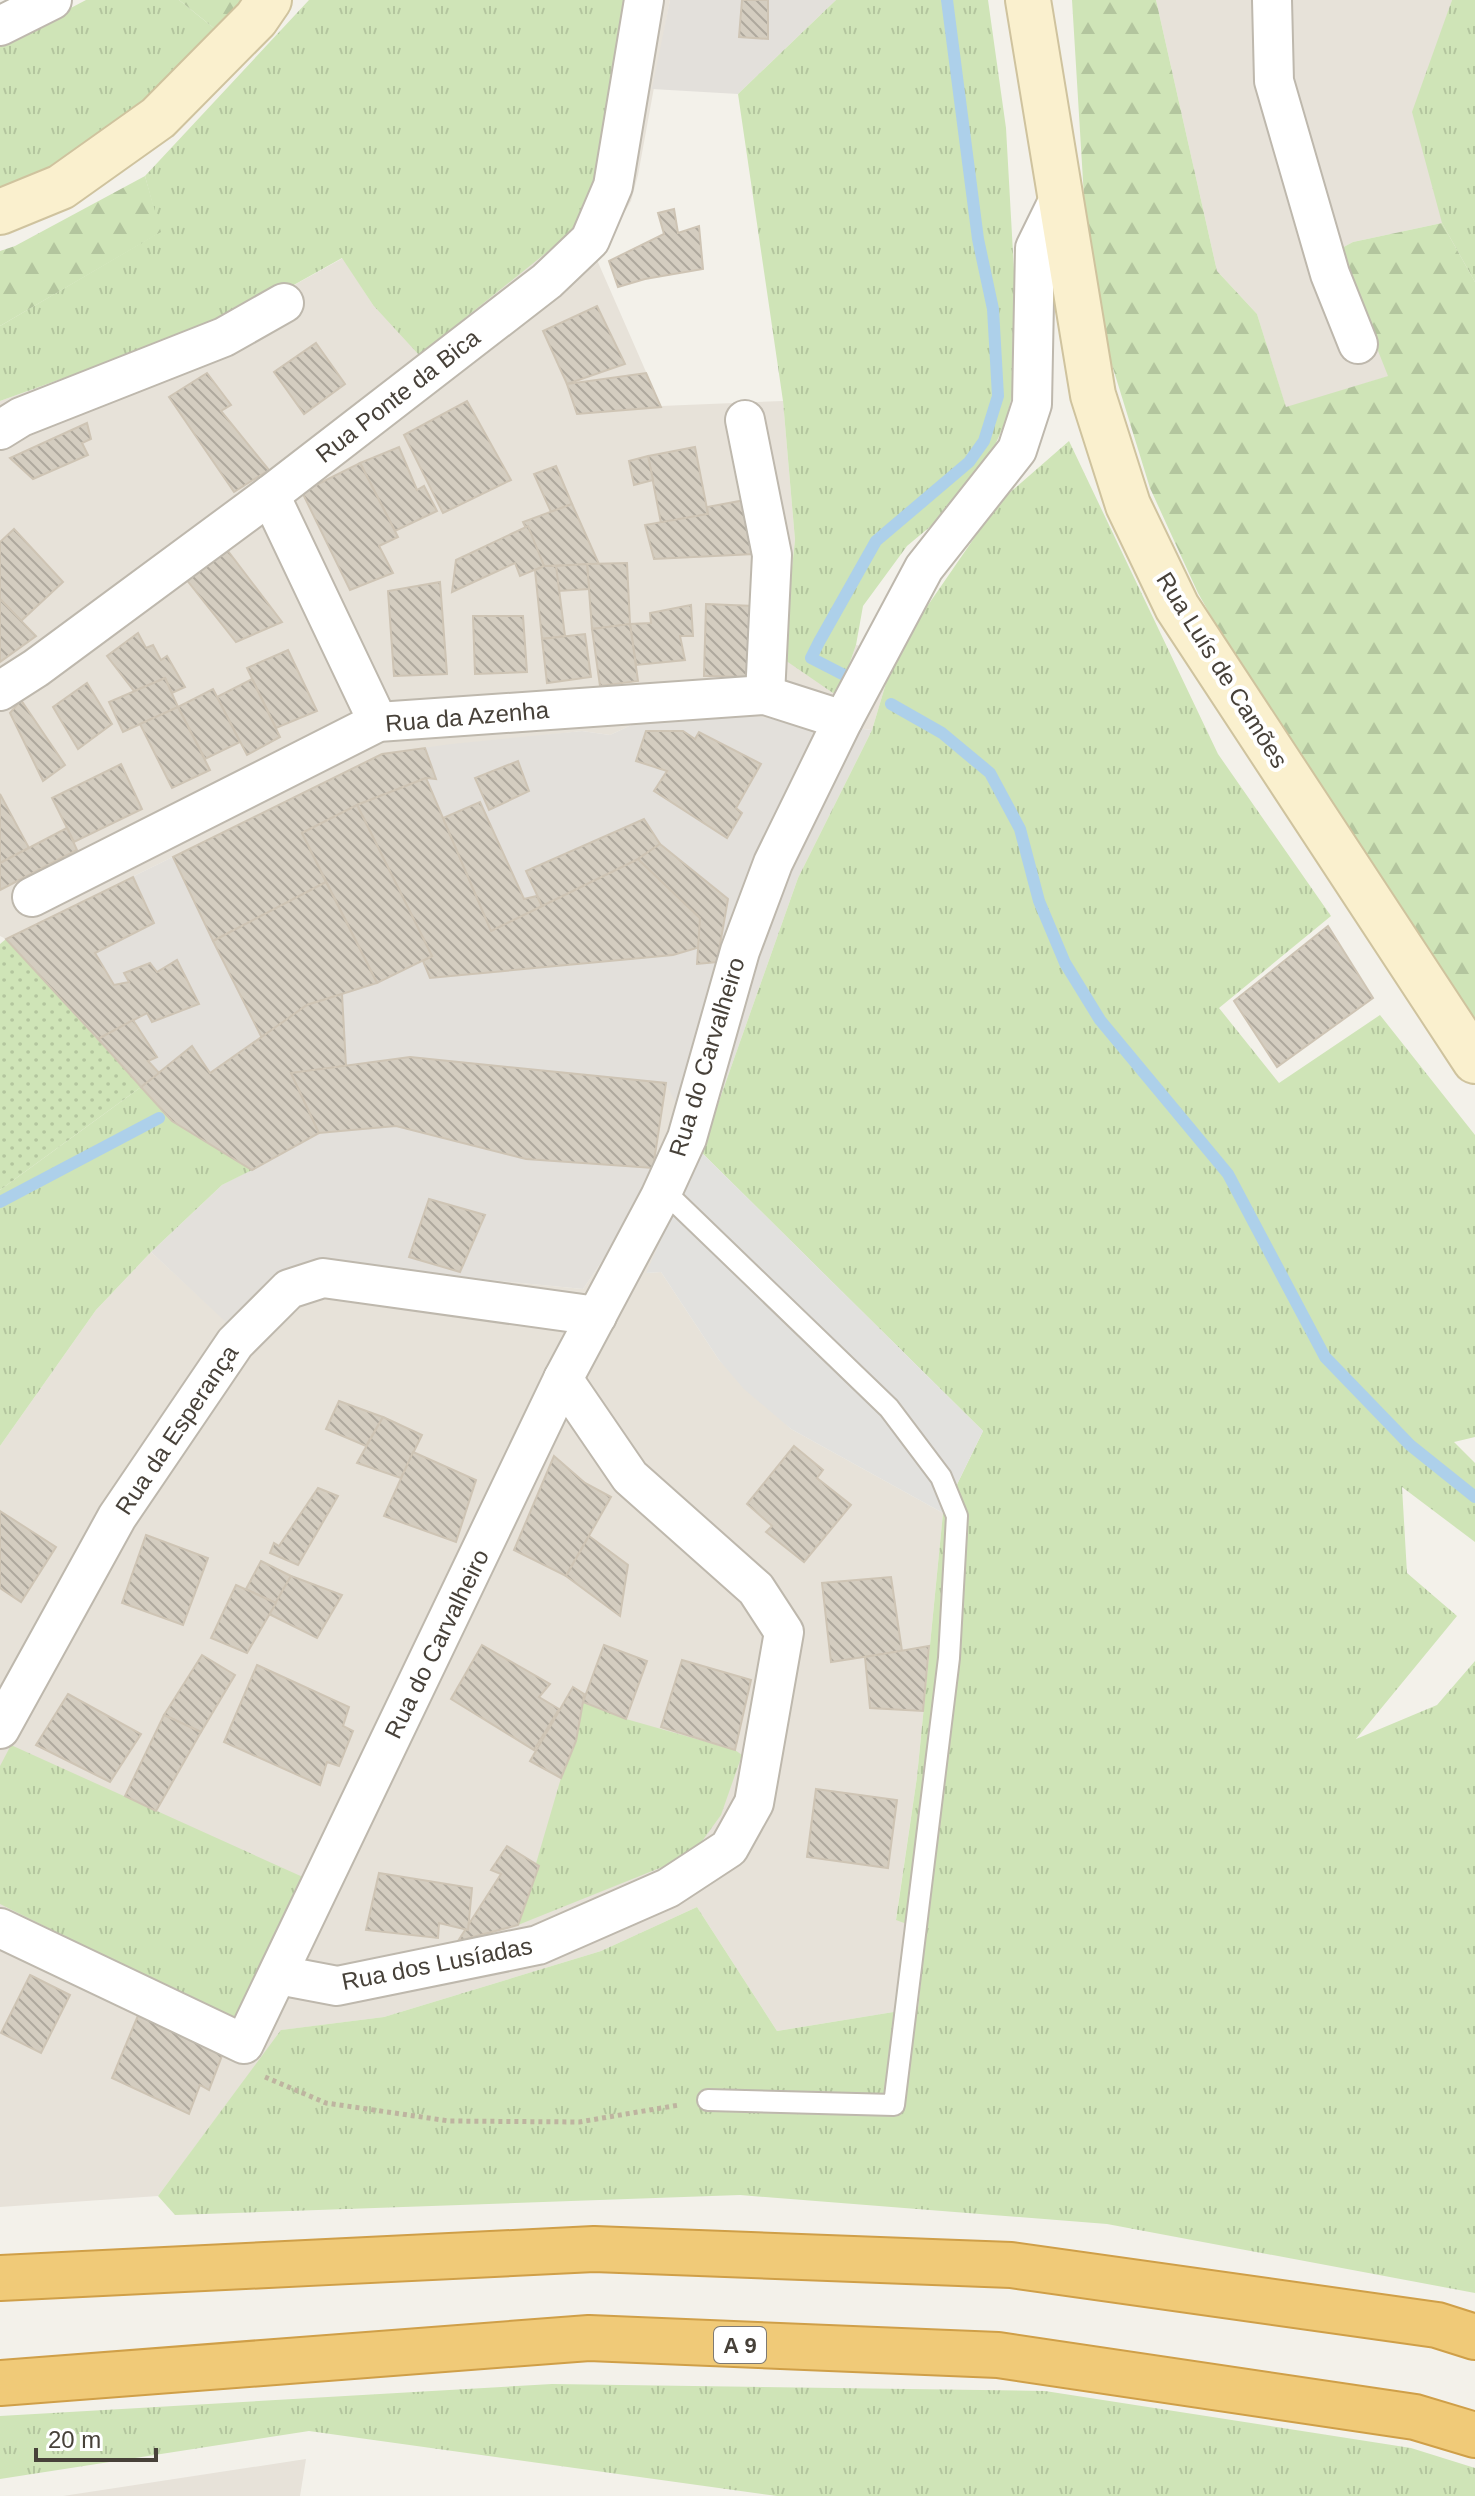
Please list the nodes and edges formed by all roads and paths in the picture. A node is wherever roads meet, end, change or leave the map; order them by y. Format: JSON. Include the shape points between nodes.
{"nodes":[{"id":1,"x":52,"y":0,"type":"edge"},
{"id":2,"x":269,"y":0,"type":"edge"},
{"id":3,"x":644,"y":0,"type":"edge"},
{"id":4,"x":1028,"y":0,"type":"edge"},
{"id":5,"x":1272,"y":0,"type":"edge"},
{"id":6,"x":0,"y":26,"type":"edge"},
{"id":7,"x":1060,"y":197,"type":"junction"},
{"id":8,"x":0,"y":212,"type":"edge"},
{"id":9,"x":284,"y":303,"type":"dead end"},
{"id":10,"x":1358,"y":344,"type":"dead end"},
{"id":11,"x":745,"y":420,"type":"dead end"},
{"id":12,"x":0,"y":430,"type":"edge"},
{"id":13,"x":270,"y":495,"type":"junction"},
{"id":14,"x":0,"y":691,"type":"edge"},
{"id":15,"x":765,"y":695,"type":"junction"},
{"id":16,"x":843,"y":720,"type":"junction"},
{"id":17,"x":378,"y":722,"type":"junction"},
{"id":18,"x":32,"y":897,"type":"dead end"},
{"id":19,"x":1475,"y":1061,"type":"edge"},
{"id":20,"x":662,"y":1189,"type":"junction"},
{"id":21,"x":597,"y":1316,"type":"junction"},
{"id":22,"x":563,"y":1379,"type":"junction"},
{"id":23,"x":0,"y":1729,"type":"edge"},
{"id":24,"x":0,"y":1928,"type":"edge"},
{"id":25,"x":279,"y":1975,"type":"junction"},
{"id":26,"x":244,"y":2044,"type":"junction"},
{"id":27,"x":708,"y":2100,"type":"joint"},
{"id":28,"x":0,"y":2278,"type":"edge"},
{"id":29,"x":1475,"y":2337,"type":"edge"},
{"id":30,"x":0,"y":2383,"type":"edge"},
{"id":31,"x":1475,"y":2435,"type":"edge"}],
"edges":[{"from":1,"to":6,"type":"street"},
{"from":2,"to":8,"type":"main road","via":[[158,118],[61,187]]},
{"from":3,"to":13,"type":"street","name":"Rua Ponte da Bica","via":[[613,186],[590,240],[547,281]]},
{"from":4,"to":7,"type":"main road","name":"Rua Luís de Camões"},
{"from":5,"to":10,"type":"street","via":[[1274,81],[1330,274]]},
{"from":7,"to":16,"type":"street","name":"Rua do Carvalheiro","via":[[1035,248],[1032,404],[1017,450],[924,568]]},
{"from":7,"to":19,"type":"main road","name":"Rua Luís de Camões","via":[[1093,395],[1134,518],[1177,607]]},
{"from":9,"to":12,"type":"street","via":[[224,337]]},
{"from":11,"to":15,"type":"street","via":[[772,555]]},
{"from":13,"to":14,"type":"street","name":"Rua Ponte da Bica"},
{"from":13,"to":17,"type":"street"},
{"from":15,"to":16,"type":"street","name":"Rua da Azenha"},
{"from":15,"to":17,"type":"street","name":"Rua da Azenha"},
{"from":16,"to":20,"type":"street","name":"Rua do Carvalheiro","via":[[768,876],[740,951],[687,1138]]},
{"from":17,"to":18,"type":"street","name":"Rua da Azenha"},
{"from":20,"to":21,"type":"street","name":"Rua do Carvalheiro"},
{"from":20,"to":27,"type":"lane","via":[[889,1408],[941,1477],[957,1516],[949,1658],[894,2105]]},
{"from":21,"to":22,"type":"street","name":"Rua do Carvalheiro"},
{"from":21,"to":23,"type":"street","name":"Rua da Esperança","via":[[323,1278],[289,1289],[235,1343],[117,1517]]},
{"from":22,"to":25,"type":"street","name":"Rua do Carvalheiro"},
{"from":22,"to":25,"type":"street","name":"Rua dos Lusíadas","via":[[630,1477],[756,1589],[784,1632],[754,1803],[729,1848],[668,1888],[538,1945],[337,1986]]},
{"from":24,"to":26,"type":"street"},
{"from":25,"to":26,"type":"street","name":"Rua do Carvalheiro"},
{"from":26,"to":27,"type":"path","via":[[258,2074],[326,2103],[449,2121],[579,2122]]},
{"from":28,"to":29,"type":"highway","via":[[594,2249],[1011,2265],[1437,2325]]},
{"from":30,"to":31,"type":"highway","number":"A 9","via":[[589,2338],[998,2355],[1415,2417]]}]}
